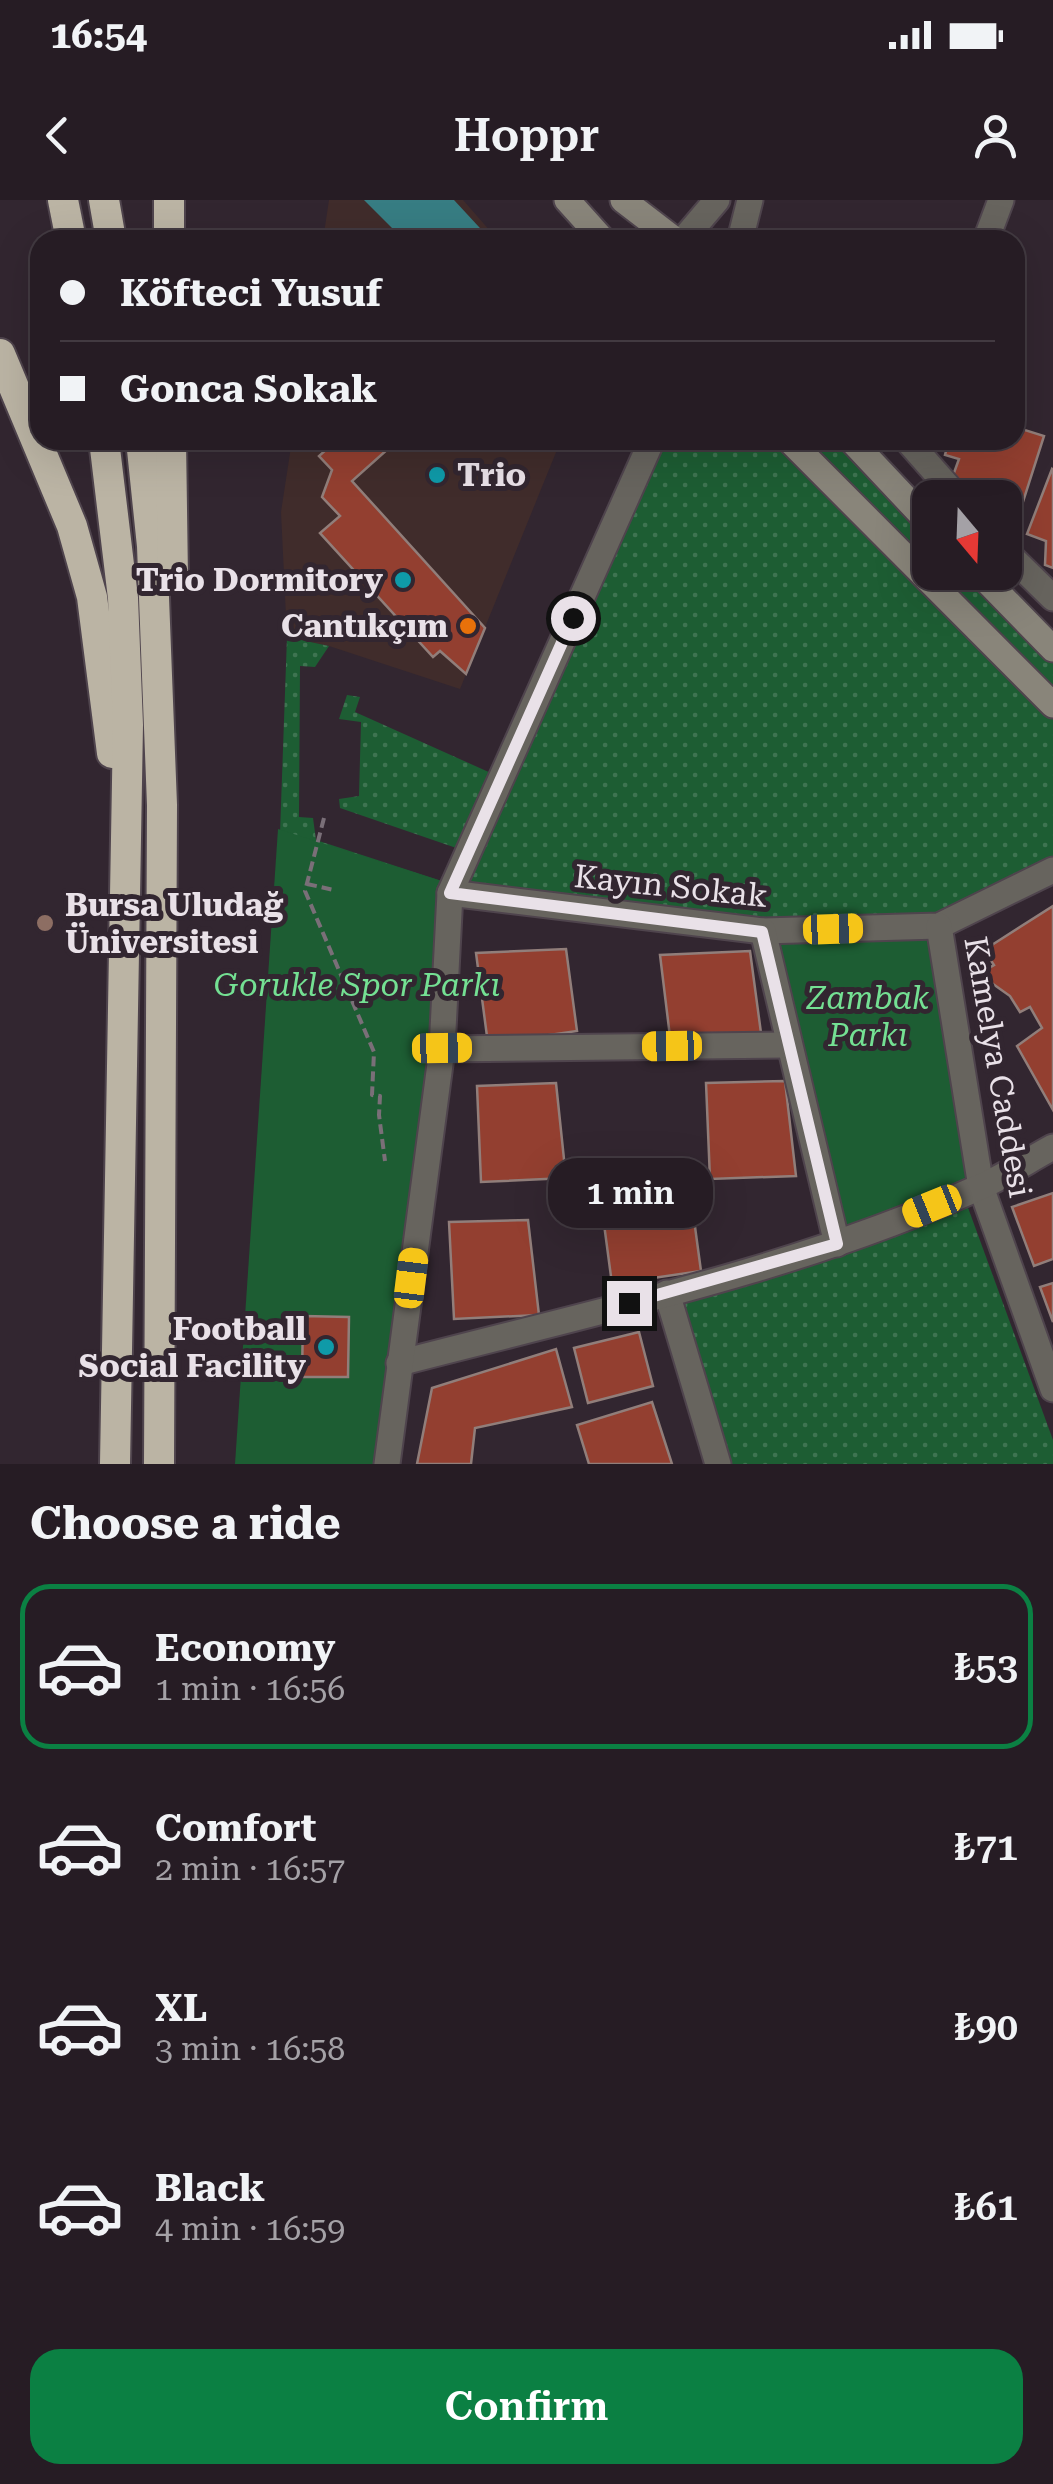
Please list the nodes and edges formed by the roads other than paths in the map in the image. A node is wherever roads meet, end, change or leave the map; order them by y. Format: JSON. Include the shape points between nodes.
{"nodes":[{"id":1,"x":62,"y":200,"type":"edge"},
{"id":2,"x":104,"y":200,"type":"edge"},
{"id":3,"x":169,"y":200,"type":"edge"},
{"id":4,"x":567,"y":200,"type":"edge"},
{"id":5,"x":623,"y":200,"type":"edge"},
{"id":6,"x":717,"y":200,"type":"edge"},
{"id":7,"x":750,"y":200,"type":"edge"},
{"id":8,"x":1000,"y":200,"type":"edge"},
{"id":9,"x":69,"y":230,"type":"edge"},
{"id":10,"x":109,"y":230,"type":"edge"},
{"id":11,"x":169,"y":230,"type":"edge"},
{"id":12,"x":594,"y":230,"type":"edge"},
{"id":13,"x":663,"y":230,"type":"edge"},
{"id":14,"x":692,"y":230,"type":"edge"},
{"id":15,"x":745,"y":230,"type":"edge"},
{"id":16,"x":990,"y":230,"type":"edge"},
{"id":17,"x":0,"y":354,"type":"edge"},
{"id":18,"x":30,"y":426,"type":"edge"},
{"id":19,"x":40,"y":450,"type":"edge"},
{"id":20,"x":105,"y":450,"type":"edge"},
{"id":21,"x":142,"y":450,"type":"edge"},
{"id":22,"x":170,"y":450,"type":"edge"},
{"id":23,"x":648,"y":450,"type":"edge"},
{"id":24,"x":799,"y":450,"type":"edge"},
{"id":25,"x":861,"y":450,"type":"edge"},
{"id":26,"x":909,"y":450,"type":"edge"},
{"id":27,"x":919,"y":450,"type":"edge"},
{"id":28,"x":943,"y":480,"type":"edge"},
{"id":29,"x":895,"y":488,"type":"junction"},
{"id":30,"x":912,"y":505,"type":"edge"},
{"id":31,"x":1022,"y":568,"type":"edge"},
{"id":32,"x":996,"y":590,"type":"edge"},
{"id":33,"x":1053,"y":598,"type":"edge"},
{"id":34,"x":1053,"y":649,"type":"edge"},
{"id":35,"x":1053,"y":705,"type":"edge"},
{"id":36,"x":162,"y":805,"type":"junction"},
{"id":37,"x":125,"y":852,"type":"junction"},
{"id":38,"x":1053,"y":870,"type":"edge"},
{"id":39,"x":450,"y":893,"type":"junction"},
{"id":40,"x":940,"y":926,"type":"junction"},
{"id":41,"x":762,"y":932,"type":"junction"},
{"id":42,"x":788,"y":1045,"type":"junction"},
{"id":43,"x":442,"y":1048,"type":"junction"},
{"id":44,"x":1053,"y":1147,"type":"edge"},
{"id":45,"x":981,"y":1186,"type":"junction"},
{"id":46,"x":837,"y":1244,"type":"junction"},
{"id":47,"x":667,"y":1293,"type":"junction"},
{"id":48,"x":399,"y":1363,"type":"junction"},
{"id":49,"x":1053,"y":1389,"type":"edge"},
{"id":50,"x":115,"y":1464,"type":"edge"},
{"id":51,"x":159,"y":1464,"type":"edge"},
{"id":52,"x":387,"y":1464,"type":"edge"},
{"id":53,"x":718,"y":1464,"type":"edge"}],
"edges":[{"from":1,"to":9,"type":"highway"},
{"from":2,"to":10,"type":"highway"},
{"from":3,"to":11,"type":"highway"},
{"from":4,"to":12,"type":"main road"},
{"from":5,"to":13,"type":"main road"},
{"from":6,"to":14,"type":"street"},
{"from":7,"to":15,"type":"street"},
{"from":8,"to":16,"type":"street"},
{"from":17,"to":18,"type":"highway"},
{"from":19,"to":37,"type":"highway","via":[[92,598]]},
{"from":20,"to":37,"type":"highway","via":[[122,598]]},
{"from":21,"to":36,"type":"highway"},
{"from":22,"to":36,"type":"highway","via":[[175,668]]},
{"from":23,"to":39,"type":"street"},
{"from":24,"to":35,"type":"main road"},
{"from":25,"to":29,"type":"main road"},
{"from":26,"to":29,"type":"street"},
{"from":27,"to":28,"type":"street"},
{"from":29,"to":30,"type":"main road"},
{"from":31,"to":33,"type":"street"},
{"from":32,"to":34,"type":"main road"},
{"from":36,"to":51,"type":"highway"},
{"from":37,"to":50,"type":"highway"},
{"from":38,"to":40,"type":"street","name":"Kayın Sokak"},
{"from":39,"to":41,"type":"street","name":"Kayın Sokak"},
{"from":39,"to":43,"type":"street"},
{"from":40,"to":41,"type":"street","name":"Kayın Sokak"},
{"from":40,"to":45,"type":"street","name":"Kamelya Caddesi"},
{"from":41,"to":42,"type":"street"},
{"from":42,"to":43,"type":"street"},
{"from":42,"to":46,"type":"street"},
{"from":43,"to":48,"type":"street"},
{"from":44,"to":45,"type":"street"},
{"from":45,"to":46,"type":"street"},
{"from":45,"to":49,"type":"street","name":"Kamelya Caddesi"},
{"from":46,"to":47,"type":"street"},
{"from":47,"to":48,"type":"street"},
{"from":47,"to":53,"type":"street"},
{"from":48,"to":52,"type":"street"}]}
